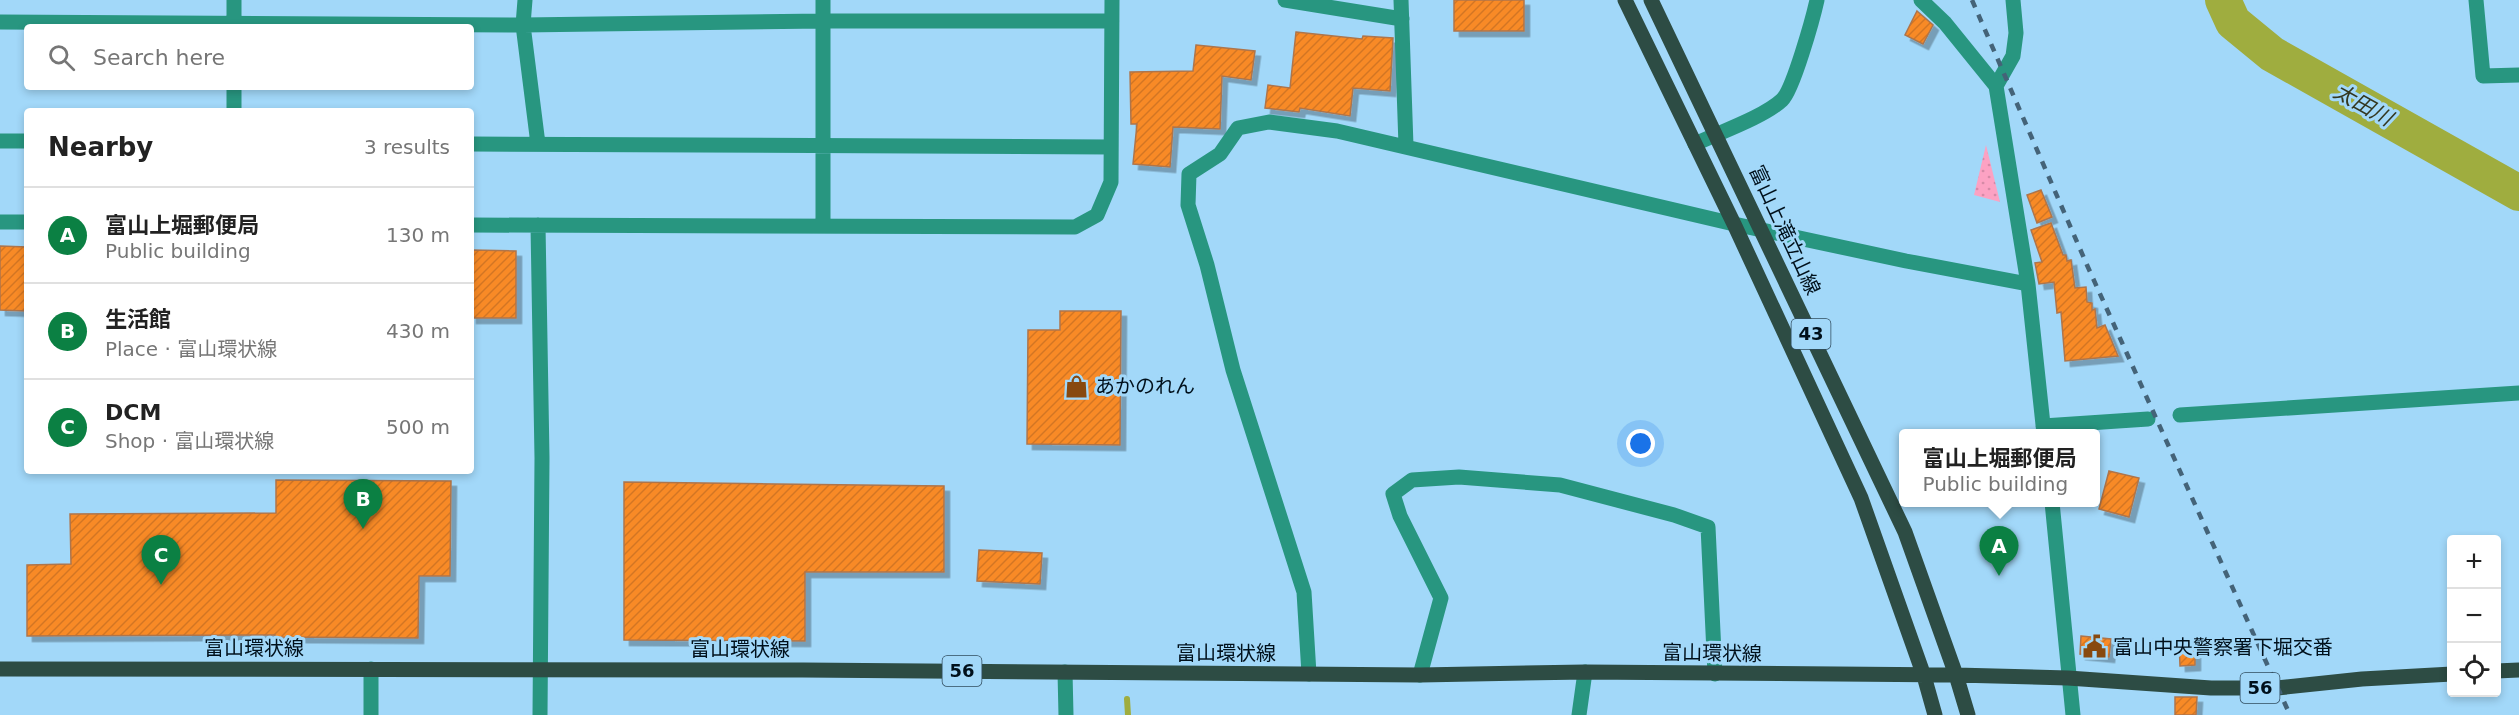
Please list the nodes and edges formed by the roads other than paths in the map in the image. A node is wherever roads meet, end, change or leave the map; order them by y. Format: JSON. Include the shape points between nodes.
{"nodes":[{"id":1,"x":234,"y":0,"type":"edge"},
{"id":2,"x":525,"y":0,"type":"edge"},
{"id":3,"x":823,"y":0,"type":"edge"},
{"id":4,"x":1112,"y":0,"type":"edge"},
{"id":5,"x":1285,"y":0,"type":"edge"},
{"id":6,"x":1401,"y":0,"type":"edge"},
{"id":7,"x":1624,"y":0,"type":"edge"},
{"id":8,"x":1651,"y":0,"type":"edge"},
{"id":9,"x":1817,"y":0,"type":"edge"},
{"id":10,"x":1921,"y":0,"type":"edge"},
{"id":11,"x":2013,"y":0,"type":"edge"},
{"id":12,"x":2476,"y":0,"type":"edge"},
{"id":13,"x":1402,"y":19,"type":"junction"},
{"id":14,"x":823,"y":21,"type":"junction"},
{"id":15,"x":1112,"y":21,"type":"junction"},
{"id":16,"x":0,"y":22,"type":"edge"},
{"id":17,"x":156,"y":24,"type":"edge"},
{"id":18,"x":234,"y":24,"type":"edge"},
{"id":19,"x":474,"y":25,"type":"edge"},
{"id":20,"x":523,"y":25,"type":"junction"},
{"id":21,"x":2519,"y":75,"type":"edge"},
{"id":22,"x":1996,"y":86,"type":"junction"},
{"id":23,"x":234,"y":90,"type":"edge"},
{"id":24,"x":234,"y":108,"type":"edge"},
{"id":25,"x":1716,"y":134,"type":"junction"},
{"id":26,"x":0,"y":141,"type":"edge"},
{"id":27,"x":24,"y":141,"type":"edge"},
{"id":28,"x":474,"y":144,"type":"edge"},
{"id":29,"x":538,"y":144,"type":"junction"},
{"id":30,"x":1695,"y":144,"type":"junction"},
{"id":31,"x":822,"y":145,"type":"junction"},
{"id":32,"x":1406,"y":146,"type":"junction"},
{"id":33,"x":1112,"y":147,"type":"junction"},
{"id":34,"x":0,"y":222,"type":"edge"},
{"id":35,"x":24,"y":222,"type":"edge"},
{"id":36,"x":1734,"y":224,"type":"junction"},
{"id":37,"x":474,"y":225,"type":"edge"},
{"id":38,"x":538,"y":225,"type":"junction"},
{"id":39,"x":823,"y":225,"type":"junction"},
{"id":40,"x":1761,"y":228,"type":"junction"},
{"id":41,"x":2028,"y":284,"type":"junction"},
{"id":42,"x":2519,"y":393,"type":"edge"},
{"id":43,"x":2180,"y":415,"type":"dead end"},
{"id":44,"x":2148,"y":420,"type":"dead end"},
{"id":45,"x":2044,"y":429,"type":"edge"},
{"id":46,"x":2054,"y":429,"type":"edge"},
{"id":47,"x":2052,"y":507,"type":"edge"},
{"id":48,"x":0,"y":669,"type":"edge"},
{"id":49,"x":371,"y":669,"type":"junction"},
{"id":50,"x":539,"y":670,"type":"junction"},
{"id":51,"x":2519,"y":670,"type":"edge"},
{"id":52,"x":2501,"y":671,"type":"edge"},
{"id":53,"x":1065,"y":672,"type":"junction"},
{"id":54,"x":1585,"y":672,"type":"junction"},
{"id":55,"x":1309,"y":674,"type":"junction"},
{"id":56,"x":1714,"y":674,"type":"junction"},
{"id":57,"x":2447,"y":674,"type":"edge"},
{"id":58,"x":1420,"y":675,"type":"junction"},
{"id":59,"x":1956,"y":675,"type":"junction"},
{"id":60,"x":1924,"y":676,"type":"junction"},
{"id":61,"x":2068,"y":678,"type":"junction"},
{"id":62,"x":371,"y":715,"type":"edge"},
{"id":63,"x":540,"y":715,"type":"edge"},
{"id":64,"x":1066,"y":715,"type":"edge"},
{"id":65,"x":1579,"y":715,"type":"edge"},
{"id":66,"x":1935,"y":715,"type":"edge"},
{"id":67,"x":1968,"y":715,"type":"edge"},
{"id":68,"x":2073,"y":715,"type":"edge"}],
"edges":[{"from":1,"to":18,"type":"street"},
{"from":2,"to":20,"type":"street"},
{"from":3,"to":14,"type":"street"},
{"from":4,"to":15,"type":"street"},
{"from":5,"to":13,"type":"street"},
{"from":6,"to":13,"type":"street"},
{"from":7,"to":30,"type":"main road","number":"43"},
{"from":8,"to":25,"type":"main road","name":"富山上滝立山線","number":"43"},
{"from":9,"to":25,"type":"street","via":[[1809,35],[1784,99]]},
{"from":10,"to":22,"type":"street"},
{"from":11,"to":22,"type":"street","via":[[2013,56]]},
{"from":12,"to":21,"type":"street","via":[[2483,76]]},
{"from":13,"to":32,"type":"street"},
{"from":14,"to":15,"type":"street"},
{"from":14,"to":20,"type":"street"},
{"from":14,"to":31,"type":"street"},
{"from":15,"to":33,"type":"street"},
{"from":16,"to":17,"type":"street"},
{"from":19,"to":20,"type":"street"},
{"from":20,"to":29,"type":"street"},
{"from":22,"to":41,"type":"street"},
{"from":23,"to":24,"type":"street"},
{"from":25,"to":30,"type":"street"},
{"from":25,"to":40,"type":"main road","name":"富山上滝立山線","number":"43"},
{"from":26,"to":27,"type":"street"},
{"from":28,"to":29,"type":"street"},
{"from":29,"to":31,"type":"street"},
{"from":30,"to":36,"type":"main road","number":"43"},
{"from":31,"to":33,"type":"street"},
{"from":31,"to":39,"type":"street"},
{"from":32,"to":36,"type":"street"},
{"from":32,"to":55,"type":"street","via":[[1269,122],[1238,128],[1220,154],[1189,174],[1188,205],[1233,370],[1304,592]]},
{"from":33,"to":39,"type":"street","via":[[1111,182],[1097,215],[1075,227]]},
{"from":34,"to":35,"type":"street"},
{"from":36,"to":40,"type":"street"},
{"from":36,"to":60,"type":"main road","number":"43","via":[[1860,498]]},
{"from":37,"to":38,"type":"street"},
{"from":38,"to":39,"type":"street"},
{"from":38,"to":50,"type":"street","via":[[542,458]]},
{"from":40,"to":41,"type":"street"},
{"from":40,"to":59,"type":"main road","name":"富山上滝立山線","number":"43","via":[[1905,532]]},
{"from":41,"to":45,"type":"street"},
{"from":42,"to":43,"type":"street"},
{"from":44,"to":46,"type":"street"},
{"from":47,"to":61,"type":"street"},
{"from":48,"to":49,"type":"main road","name":"富山環状線","number":"56"},
{"from":49,"to":50,"type":"main road","name":"富山環状線","number":"56"},
{"from":49,"to":62,"type":"street"},
{"from":50,"to":53,"type":"main road","name":"富山環状線","number":"56"},
{"from":50,"to":63,"type":"street"},
{"from":51,"to":52,"type":"main road"},
{"from":53,"to":55,"type":"main road","name":"富山環状線","number":"56"},
{"from":53,"to":64,"type":"street"},
{"from":54,"to":56,"type":"main road","name":"富山環状線","number":"56"},
{"from":54,"to":58,"type":"main road","name":"富山環状線","number":"56"},
{"from":54,"to":65,"type":"street"},
{"from":55,"to":58,"type":"main road","name":"富山環状線","number":"56"},
{"from":56,"to":58,"type":"street","via":[[1708,527],[1560,484],[1459,477],[1412,480],[1393,494],[1441,598]]},
{"from":56,"to":60,"type":"main road","name":"富山環状線","number":"56"},
{"from":57,"to":61,"type":"main road","name":"富山環状線","number":"56","via":[[2277,688],[2211,688]]},
{"from":59,"to":60,"type":"main road","name":"富山環状線","number":"56"},
{"from":59,"to":61,"type":"main road","name":"富山環状線","number":"56"},
{"from":59,"to":67,"type":"main road","name":"富山上滝立山線","number":"43"},
{"from":60,"to":66,"type":"main road","number":"43"},
{"from":61,"to":68,"type":"street"}]}
